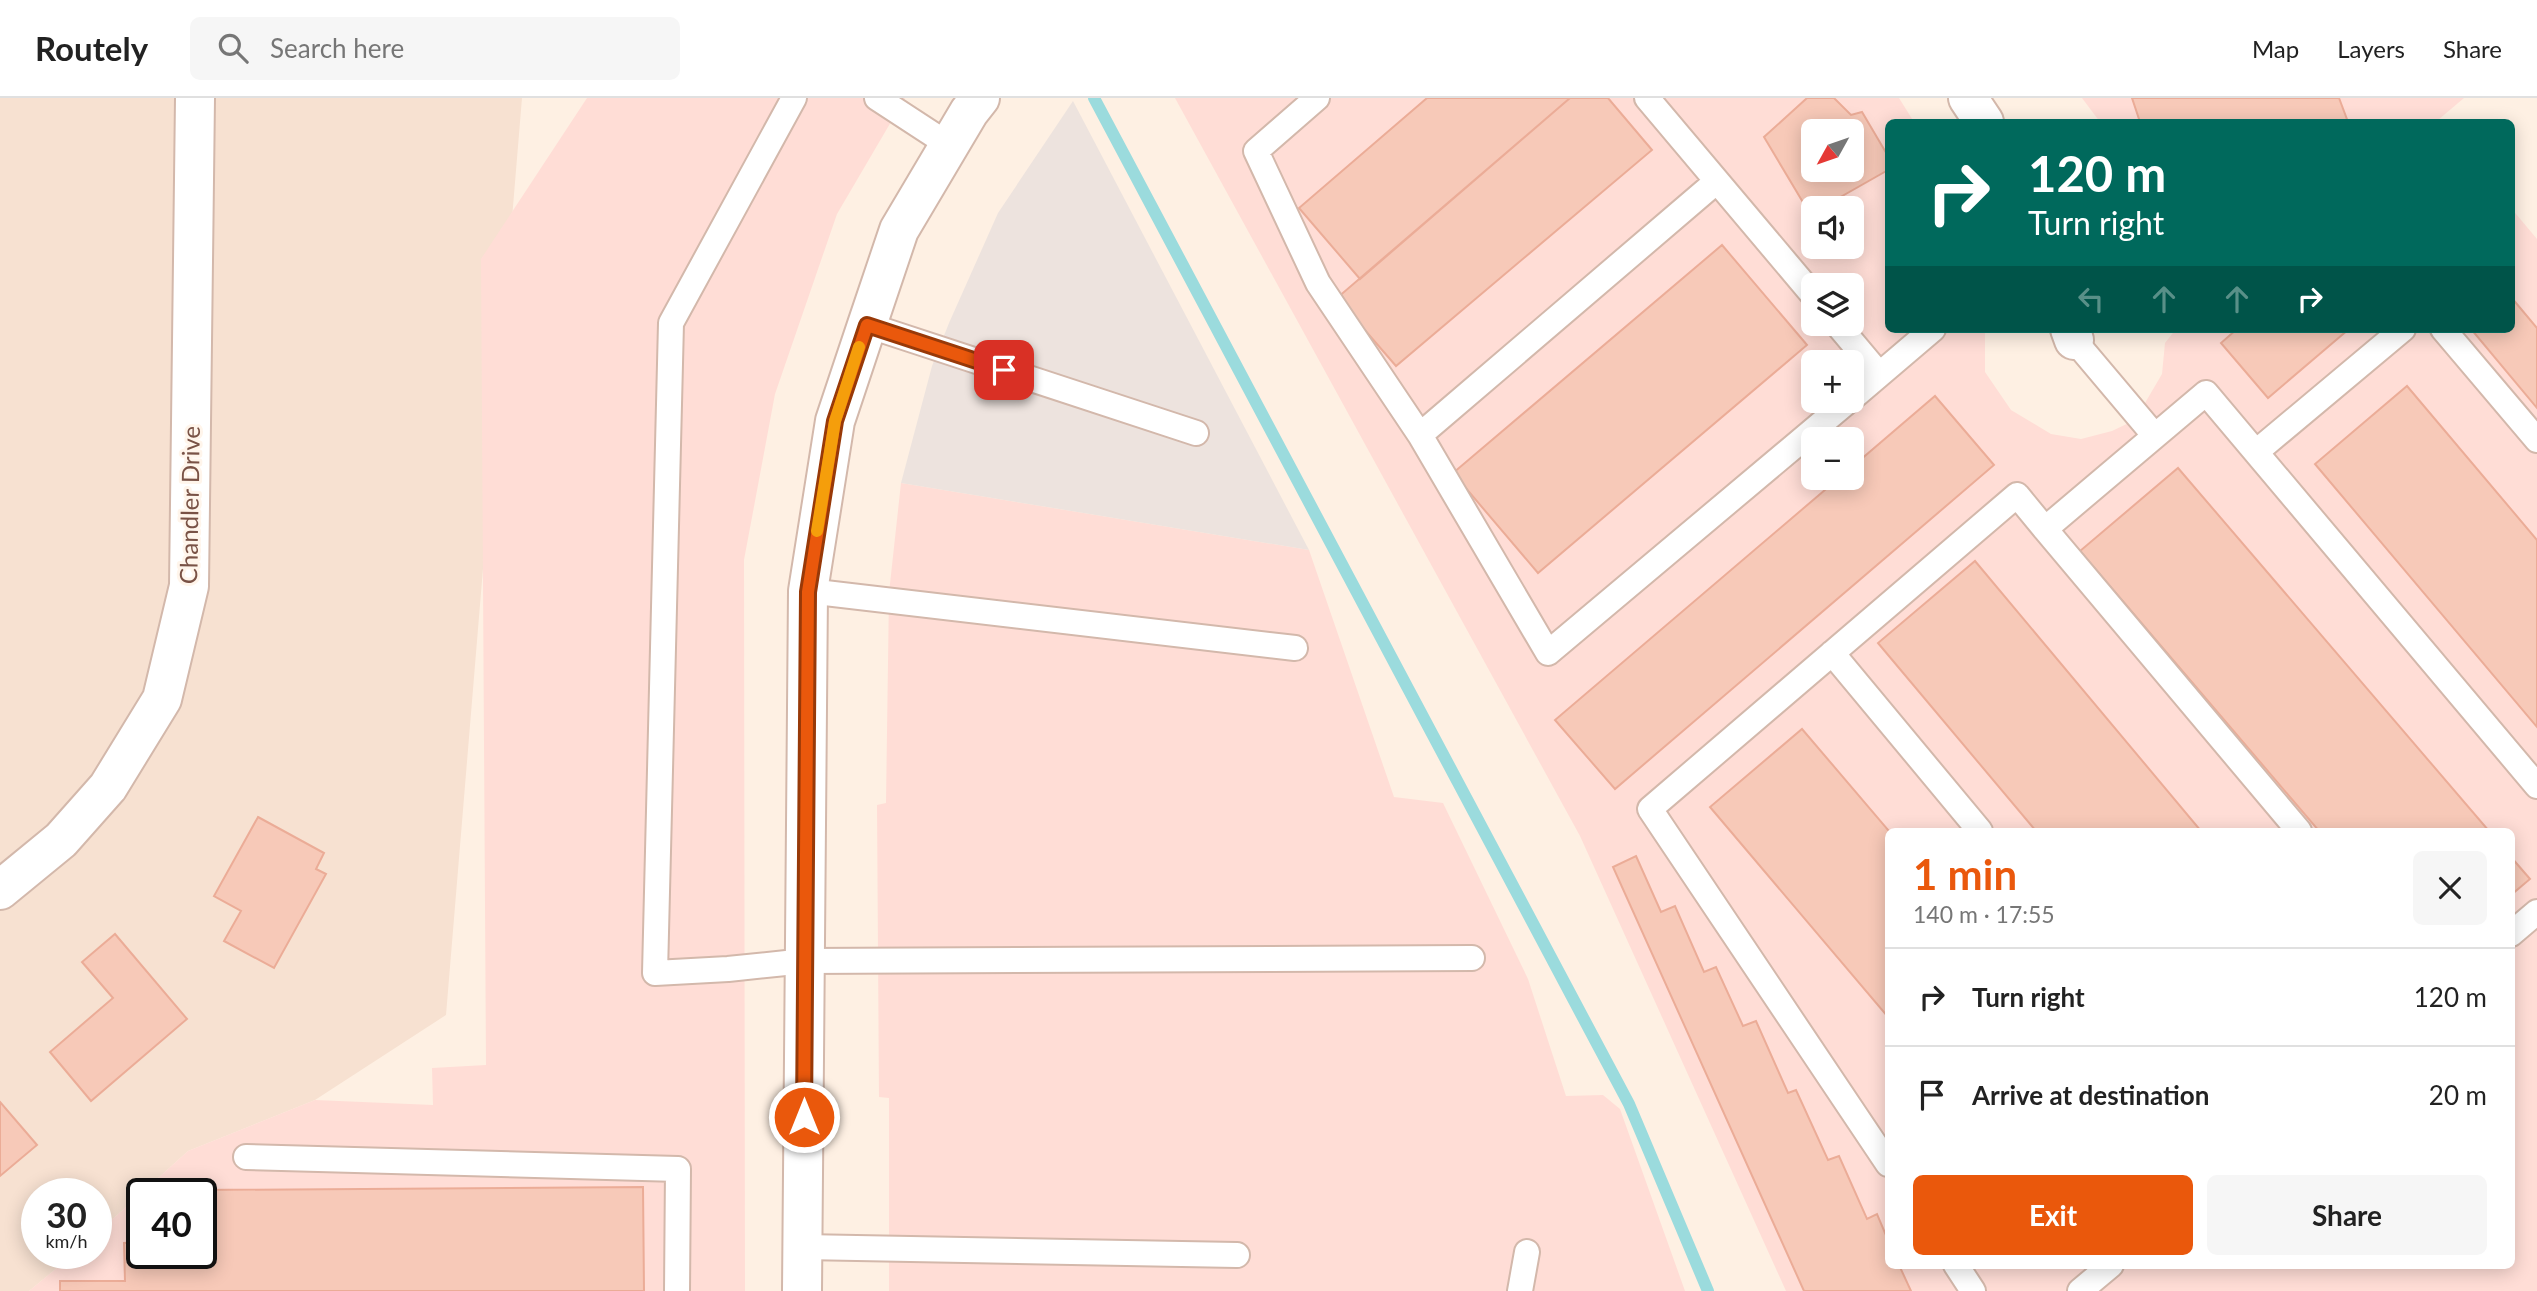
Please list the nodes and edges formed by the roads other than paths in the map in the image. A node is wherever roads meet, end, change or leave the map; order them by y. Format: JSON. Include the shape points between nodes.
{"nodes":[{"id":1,"x":195,"y":98,"type":"edge"},
{"id":2,"x":794,"y":98,"type":"edge"},
{"id":3,"x":877,"y":98,"type":"edge"},
{"id":4,"x":980,"y":98,"type":"edge"},
{"id":5,"x":1317,"y":98,"type":"edge"},
{"id":6,"x":1647,"y":98,"type":"edge"},
{"id":7,"x":1968,"y":98,"type":"edge"},
{"id":8,"x":1982,"y":119,"type":"edge"},
{"id":9,"x":949,"y":145,"type":"junction"},
{"id":10,"x":1717,"y":181,"type":"junction"},
{"id":11,"x":1801,"y":281,"type":"edge"},
{"id":12,"x":867,"y":325,"type":"junction"},
{"id":13,"x":1928,"y":333,"type":"edge"},
{"id":14,"x":2398,"y":333,"type":"edge"},
{"id":15,"x":2446,"y":333,"type":"edge"},
{"id":16,"x":2072,"y":334,"type":"edge"},
{"id":17,"x":1847,"y":336,"type":"edge"},
{"id":18,"x":1880,"y":374,"type":"junction"},
{"id":19,"x":1864,"y":387,"type":"edge"},
{"id":20,"x":1833,"y":413,"type":"edge"},
{"id":21,"x":1196,"y":433,"type":"dead end"},
{"id":22,"x":1420,"y":435,"type":"junction"},
{"id":23,"x":2155,"y":436,"type":"junction"},
{"id":24,"x":2537,"y":440,"type":"edge"},
{"id":25,"x":2256,"y":452,"type":"junction"},
{"id":26,"x":2045,"y":529,"type":"junction"},
{"id":27,"x":808,"y":592,"type":"junction"},
{"id":28,"x":1295,"y":648,"type":"dead end"},
{"id":29,"x":1832,"y":653,"type":"junction"},
{"id":30,"x":2537,"y":786,"type":"edge"},
{"id":31,"x":1978,"y":828,"type":"edge"},
{"id":32,"x":2296,"y":828,"type":"edge"},
{"id":33,"x":0,"y":890,"type":"edge"},
{"id":34,"x":2537,"y":912,"type":"edge"},
{"id":35,"x":2515,"y":931,"type":"edge"},
{"id":36,"x":1472,"y":958,"type":"dead end"},
{"id":37,"x":805,"y":961,"type":"junction"},
{"id":38,"x":246,"y":1157,"type":"dead end"},
{"id":39,"x":1885,"y":1160,"type":"edge"},
{"id":40,"x":803,"y":1247,"type":"junction"},
{"id":41,"x":1527,"y":1252,"type":"dead end"},
{"id":42,"x":1237,"y":1255,"type":"dead end"},
{"id":43,"x":1959,"y":1269,"type":"edge"},
{"id":44,"x":2106,"y":1269,"type":"edge"},
{"id":45,"x":677,"y":1291,"type":"edge"},
{"id":46,"x":802,"y":1291,"type":"edge"},
{"id":47,"x":1520,"y":1291,"type":"edge"},
{"id":48,"x":1973,"y":1291,"type":"edge"},
{"id":49,"x":2080,"y":1291,"type":"edge"}],
"edges":[{"from":1,"to":33,"type":"street","name":"Chandler Drive","via":[[189,586],[162,699],[107,787],[61,840]]},
{"from":2,"to":37,"type":"lane","via":[[671,323],[655,973]]},
{"from":3,"to":9,"type":"lane"},
{"from":4,"to":9,"type":"street"},
{"from":5,"to":22,"type":"lane","via":[[1256,151],[1318,283]]},
{"from":6,"to":10,"type":"lane"},
{"from":7,"to":8,"type":"street"},
{"from":9,"to":12,"type":"street","via":[[899,230]]},
{"from":10,"to":11,"type":"lane"},
{"from":10,"to":22,"type":"lane"},
{"from":12,"to":21,"type":"lane"},
{"from":12,"to":27,"type":"street","via":[[835,421]]},
{"from":13,"to":18,"type":"lane"},
{"from":14,"to":25,"type":"lane"},
{"from":15,"to":24,"type":"lane"},
{"from":16,"to":23,"type":"lane"},
{"from":17,"to":18,"type":"lane"},
{"from":18,"to":19,"type":"lane"},
{"from":20,"to":22,"type":"lane","via":[[1548,653]]},
{"from":23,"to":25,"type":"lane","via":[[2206,393]]},
{"from":23,"to":26,"type":"lane"},
{"from":25,"to":30,"type":"lane"},
{"from":26,"to":29,"type":"lane","via":[[2017,495]]},
{"from":26,"to":32,"type":"lane"},
{"from":27,"to":28,"type":"lane"},
{"from":27,"to":37,"type":"street"},
{"from":29,"to":31,"type":"lane"},
{"from":29,"to":39,"type":"lane","via":[[1650,809]]},
{"from":34,"to":35,"type":"lane"},
{"from":36,"to":37,"type":"lane"},
{"from":37,"to":40,"type":"street"},
{"from":38,"to":45,"type":"lane","via":[[678,1169]]},
{"from":40,"to":42,"type":"lane"},
{"from":40,"to":46,"type":"street"},
{"from":41,"to":47,"type":"lane"},
{"from":43,"to":48,"type":"lane"},
{"from":44,"to":49,"type":"lane"}]}
